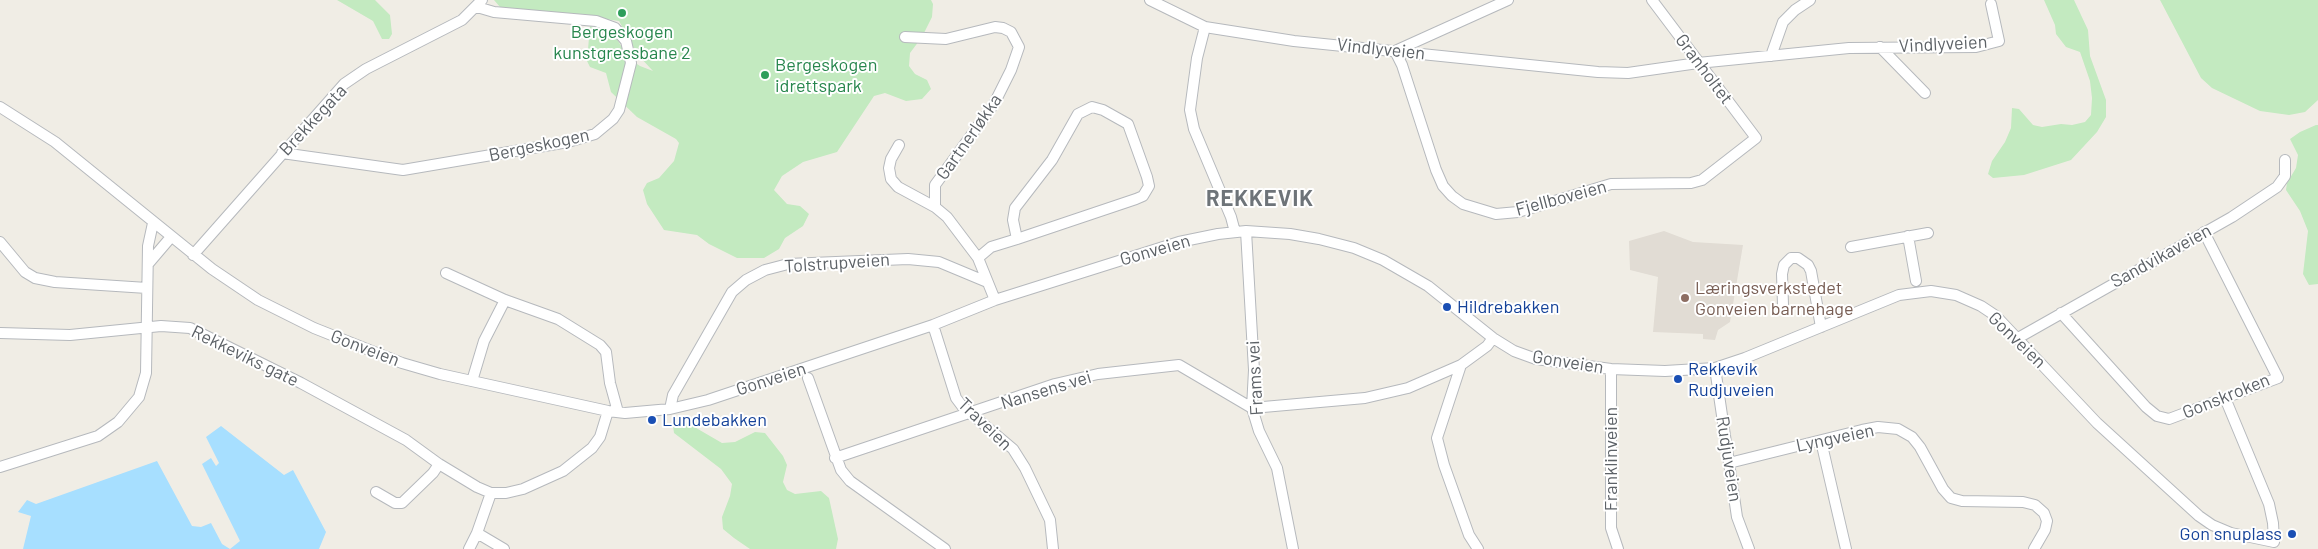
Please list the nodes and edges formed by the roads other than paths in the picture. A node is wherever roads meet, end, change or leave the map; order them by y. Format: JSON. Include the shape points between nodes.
{"nodes":[{"id":1,"x":1150,"y":0,"type":"edge"},
{"id":2,"x":1508,"y":0,"type":"edge"},
{"id":3,"x":1652,"y":0,"type":"edge"},
{"id":4,"x":1810,"y":0,"type":"edge"},
{"id":5,"x":479,"y":3,"type":"edge"},
{"id":6,"x":1991,"y":4,"type":"dead end"},
{"id":7,"x":1205,"y":27,"type":"junction"},
{"id":8,"x":905,"y":37,"type":"dead end"},
{"id":9,"x":1880,"y":47,"type":"junction"},
{"id":10,"x":1395,"y":51,"type":"junction"},
{"id":11,"x":1771,"y":56,"type":"junction"},
{"id":12,"x":1698,"y":63,"type":"junction"},
{"id":13,"x":1925,"y":93,"type":"dead end"},
{"id":14,"x":0,"y":107,"type":"edge"},
{"id":15,"x":1756,"y":138,"type":"joint"},
{"id":16,"x":899,"y":145,"type":"dead end"},
{"id":17,"x":282,"y":153,"type":"junction"},
{"id":18,"x":2285,"y":160,"type":"dead end"},
{"id":19,"x":935,"y":207,"type":"junction"},
{"id":20,"x":153,"y":223,"type":"junction"},
{"id":21,"x":1246,"y":231,"type":"junction"},
{"id":22,"x":1235,"y":232,"type":"junction"},
{"id":23,"x":2204,"y":232,"type":"junction"},
{"id":24,"x":1928,"y":233,"type":"dead end"},
{"id":25,"x":1908,"y":236,"type":"junction"},
{"id":26,"x":171,"y":238,"type":"junction"},
{"id":27,"x":1017,"y":239,"type":"junction"},
{"id":28,"x":0,"y":242,"type":"edge"},
{"id":29,"x":1851,"y":247,"type":"dead end"},
{"id":30,"x":193,"y":255,"type":"junction"},
{"id":31,"x":978,"y":258,"type":"junction"},
{"id":32,"x":148,"y":264,"type":"junction"},
{"id":33,"x":446,"y":273,"type":"dead end"},
{"id":34,"x":1916,"y":281,"type":"dead end"},
{"id":35,"x":987,"y":282,"type":"junction"},
{"id":36,"x":147,"y":288,"type":"junction"},
{"id":37,"x":505,"y":300,"type":"junction"},
{"id":38,"x":995,"y":300,"type":"junction"},
{"id":39,"x":1783,"y":305,"type":"dead end"},
{"id":40,"x":2061,"y":313,"type":"junction"},
{"id":41,"x":933,"y":325,"type":"junction"},
{"id":42,"x":147,"y":327,"type":"junction"},
{"id":43,"x":1821,"y":327,"type":"junction"},
{"id":44,"x":0,"y":333,"type":"edge"},
{"id":45,"x":1493,"y":338,"type":"junction"},
{"id":46,"x":2018,"y":338,"type":"junction"},
{"id":47,"x":1461,"y":365,"type":"junction"},
{"id":48,"x":1714,"y":368,"type":"junction"},
{"id":49,"x":1611,"y":369,"type":"junction"},
{"id":50,"x":808,"y":378,"type":"dead end"},
{"id":51,"x":472,"y":381,"type":"junction"},
{"id":52,"x":2225,"y":398,"type":"junction"},
{"id":53,"x":1252,"y":408,"type":"junction"},
{"id":54,"x":670,"y":409,"type":"junction"},
{"id":55,"x":613,"y":412,"type":"junction"},
{"id":56,"x":970,"y":413,"type":"junction"},
{"id":57,"x":1821,"y":441,"type":"junction"},
{"id":58,"x":835,"y":458,"type":"junction"},
{"id":59,"x":1729,"y":463,"type":"junction"},
{"id":60,"x":439,"y":464,"type":"junction"},
{"id":61,"x":0,"y":467,"type":"edge"},
{"id":62,"x":376,"y":492,"type":"dead end"},
{"id":63,"x":491,"y":492,"type":"junction"},
{"id":64,"x":477,"y":533,"type":"junction"},
{"id":65,"x":469,"y":549,"type":"edge"},
{"id":66,"x":504,"y":549,"type":"edge"},
{"id":67,"x":945,"y":549,"type":"edge"},
{"id":68,"x":1053,"y":549,"type":"edge"},
{"id":69,"x":1293,"y":549,"type":"edge"},
{"id":70,"x":1478,"y":549,"type":"edge"},
{"id":71,"x":1618,"y":549,"type":"edge"},
{"id":72,"x":1749,"y":549,"type":"edge"},
{"id":73,"x":1846,"y":549,"type":"edge"},
{"id":74,"x":2034,"y":549,"type":"edge"}],
"edges":[{"from":1,"to":7,"type":"street","name":"Vindlyveien"},
{"from":2,"to":10,"type":"street"},
{"from":3,"to":12,"type":"street","name":"Granholtet"},
{"from":4,"to":11,"type":"street","via":[[1783,22]]},
{"from":5,"to":17,"type":"street","name":"Brekkegata","via":[[450,27],[366,69],[344,84]]},
{"from":5,"to":17,"type":"street","name":"Bergeskogen","via":[[494,12],[596,21],[615,28],[626,41],[631,63],[619,110],[613,120],[595,134],[568,142],[412,170]]},
{"from":6,"to":9,"type":"street","name":"Vindlyveien","via":[[1998,41],[1976,46]]},
{"from":7,"to":10,"type":"street","name":"Vindlyveien","via":[[1294,41]]},
{"from":7,"to":22,"type":"street","via":[[1190,110],[1194,129]]},
{"from":8,"to":19,"type":"street","name":"Gartnerløkka","via":[[946,39],[1003,28],[1011,32],[1019,47],[994,104],[935,185]]},
{"from":9,"to":11,"type":"street","name":"Vindlyveien"},
{"from":9,"to":13,"type":"street","name":"Vindlyveien"},
{"from":10,"to":12,"type":"street","name":"Vindlyveien","via":[[1598,72],[1628,73]]},
{"from":10,"to":15,"type":"street","name":"Fjellboveien","via":[[1443,186],[1463,204],[1496,214],[1518,212],[1611,184],[1691,184],[1702,180]]},
{"from":11,"to":12,"type":"street","name":"Vindlyveien"},
{"from":12,"to":15,"type":"street","name":"Granholtet"},
{"from":14,"to":20,"type":"street","name":"Gonveien","via":[[55,142]]},
{"from":16,"to":19,"type":"street","via":[[891,159],[891,179],[898,188]]},
{"from":17,"to":30,"type":"street","name":"Brekkegata"},
{"from":18,"to":23,"type":"street","name":"Sandvikaveien","via":[[2285,176],[2277,187]]},
{"from":19,"to":31,"type":"street","via":[[947,217]]},
{"from":20,"to":26,"type":"street","name":"Gonveien"},
{"from":20,"to":32,"type":"street"},
{"from":21,"to":22,"type":"street","name":"Gonveien"},
{"from":21,"to":45,"type":"street","name":"Gonveien","via":[[1319,238],[1383,260],[1442,296]]},
{"from":21,"to":53,"type":"street","name":"Frams vei","via":[[1254,370]]},
{"from":22,"to":38,"type":"street","name":"Gonveien","via":[[1179,242]]},
{"from":23,"to":40,"type":"street","name":"Sandvikaveien"},
{"from":23,"to":52,"type":"street","name":"Gonskroken","via":[[2278,378]]},
{"from":24,"to":25,"type":"street"},
{"from":25,"to":29,"type":"street"},
{"from":25,"to":34,"type":"street"},
{"from":26,"to":30,"type":"street","name":"Gonveien"},
{"from":26,"to":32,"type":"street"},
{"from":27,"to":27,"type":"street","via":[[1143,196],[1149,186],[1128,124],[1092,107],[1078,114],[1052,160],[1015,208],[1013,220]]},
{"from":27,"to":31,"type":"street","via":[[992,248]]},
{"from":28,"to":36,"type":"street","via":[[25,272],[36,278]]},
{"from":30,"to":51,"type":"street","name":"Gonveien","via":[[258,300],[314,328],[402,363]]},
{"from":31,"to":35,"type":"street"},
{"from":32,"to":36,"type":"street"},
{"from":33,"to":37,"type":"street"},
{"from":35,"to":38,"type":"street"},
{"from":35,"to":54,"type":"street","name":"Tolstrupveien","via":[[939,262],[908,259],[788,264],[765,270],[732,292],[673,395]]},
{"from":36,"to":42,"type":"street"},
{"from":37,"to":51,"type":"street","via":[[484,341]]},
{"from":37,"to":55,"type":"street","via":[[558,319],[600,345],[606,352]]},
{"from":38,"to":41,"type":"street","name":"Gonveien"},
{"from":39,"to":43,"type":"street","via":[[1784,265],[1791,258],[1798,258],[1811,271]]},
{"from":40,"to":46,"type":"street","name":"Sandvikaveien"},
{"from":40,"to":52,"type":"street","name":"Gonskroken","via":[[2157,416],[2169,419]]},
{"from":41,"to":54,"type":"street","name":"Gonveien","via":[[708,400]]},
{"from":41,"to":56,"type":"street","name":"Traveien","via":[[956,398]]},
{"from":42,"to":44,"type":"street","name":"Rekkeviks gate","via":[[70,335]]},
{"from":42,"to":60,"type":"street","name":"Rekkeviks gate","via":[[172,325],[199,332],[406,440]]},
{"from":42,"to":61,"type":"street","via":[[146,372],[142,389],[118,422],[98,436]]},
{"from":43,"to":46,"type":"street","name":"Gonveien","via":[[1899,295],[1931,291],[1956,295],[1981,306]]},
{"from":43,"to":48,"type":"street","name":"Gonveien"},
{"from":45,"to":47,"type":"street"},
{"from":45,"to":49,"type":"street","name":"Gonveien","via":[[1536,359]]},
{"from":46,"to":52,"type":"street","name":"Gonveien","via":[[2097,423],[2199,516],[2231,533],[2274,542],[2269,504]]},
{"from":47,"to":53,"type":"street","via":[[1408,388],[1365,398]]},
{"from":47,"to":70,"type":"street","via":[[1437,438],[1469,535]]},
{"from":48,"to":49,"type":"street","name":"Gonveien","via":[[1665,371]]},
{"from":48,"to":59,"type":"street","name":"Rudjuveien"},
{"from":49,"to":71,"type":"street","name":"Franklinveien","via":[[1611,528]]},
{"from":50,"to":58,"type":"street"},
{"from":51,"to":55,"type":"street","name":"Gonveien"},
{"from":53,"to":56,"type":"street","name":"Nansens vei","via":[[1179,366],[1171,366],[1098,374],[1055,384]]},
{"from":53,"to":69,"type":"street","name":"Frams vei","via":[[1277,468]]},
{"from":54,"to":55,"type":"street","name":"Gonveien"},
{"from":55,"to":63,"type":"street","name":"Rekkeviks gate","via":[[592,448],[563,471],[523,489]]},
{"from":56,"to":58,"type":"street","name":"Nansens vei"},
{"from":56,"to":68,"type":"street","name":"Traveien","via":[[1012,449],[1025,468],[1050,520]]},
{"from":57,"to":59,"type":"street","name":"Lyngveien"},
{"from":57,"to":73,"type":"street"},
{"from":57,"to":74,"type":"street","name":"Lyngveien","via":[[1878,427],[1898,430],[1912,437],[1952,498],[1962,502],[2023,502],[2035,505],[2044,513],[2047,521],[2045,530]]},
{"from":58,"to":67,"type":"street","via":[[850,481]]},
{"from":59,"to":72,"type":"street","name":"Rudjuveien","via":[[1737,517]]},
{"from":60,"to":62,"type":"street","via":[[402,503],[395,503]]},
{"from":60,"to":63,"type":"street","name":"Rekkeviks gate"},
{"from":63,"to":64,"type":"street"},
{"from":64,"to":65,"type":"street"},
{"from":64,"to":66,"type":"street"}]}
